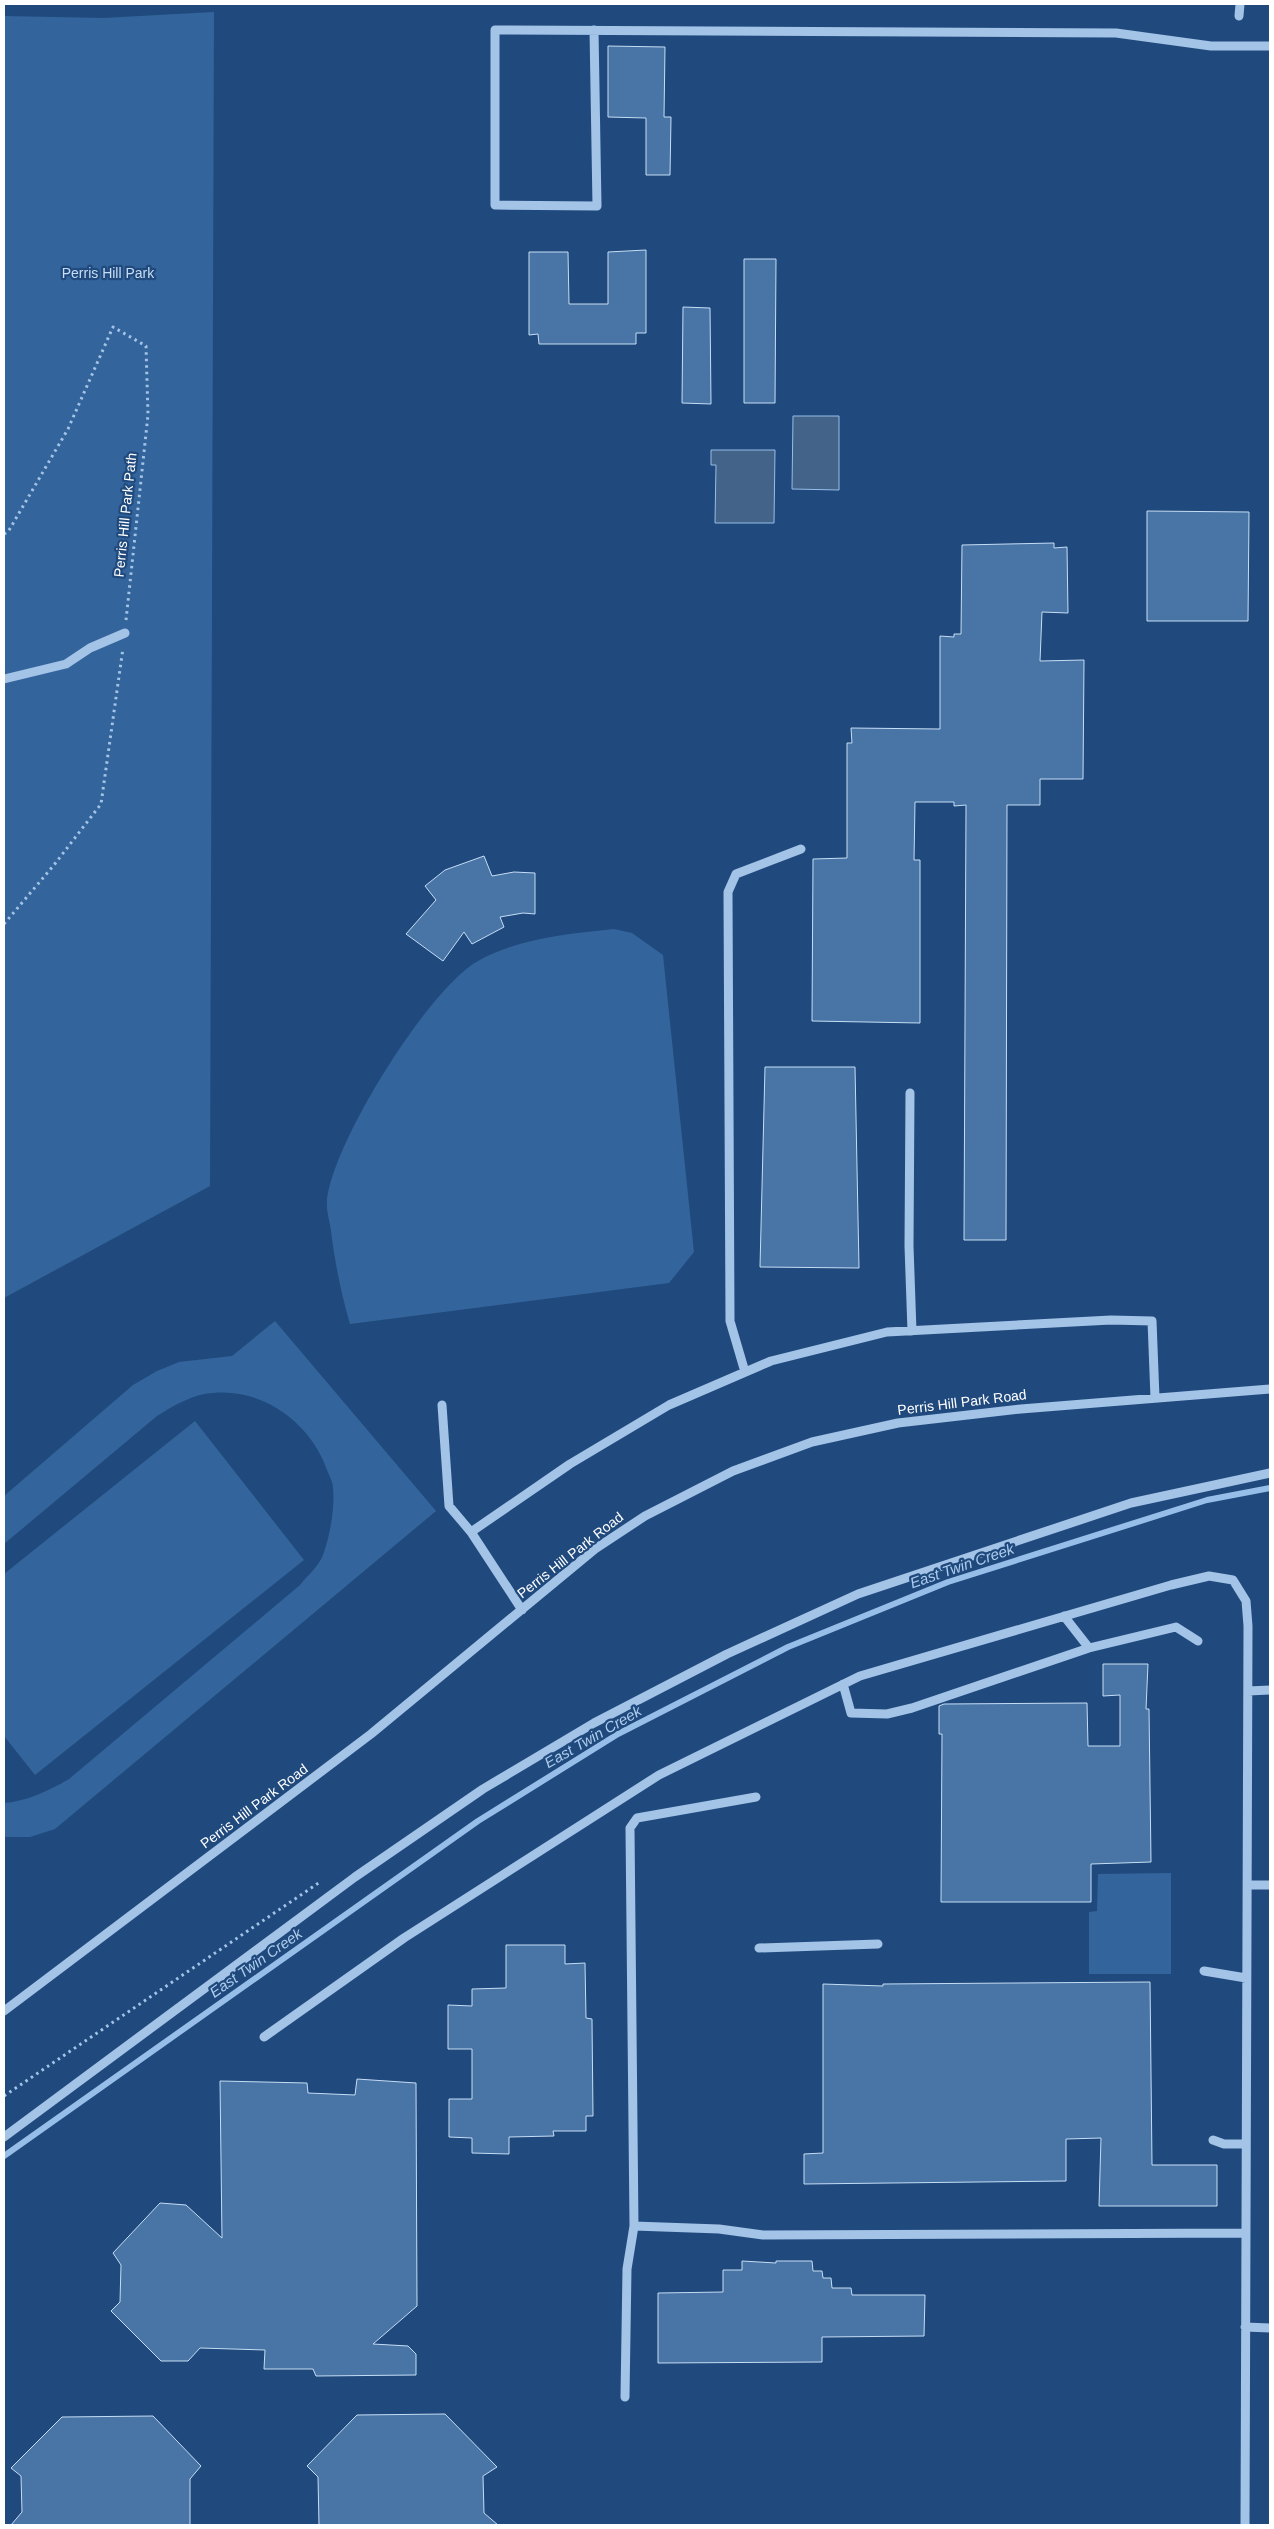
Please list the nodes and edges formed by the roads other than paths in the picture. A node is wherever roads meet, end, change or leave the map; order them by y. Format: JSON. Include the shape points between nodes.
{"nodes":[{"id":1,"x":1240,"y":4,"type":"edge"},
{"id":2,"x":1239,"y":16,"type":"dead end"},
{"id":3,"x":594,"y":30,"type":"junction"},
{"id":4,"x":1270,"y":46,"type":"edge"},
{"id":5,"x":125,"y":633,"type":"road end"},
{"id":6,"x":4,"y":679,"type":"edge"},
{"id":7,"x":801,"y":849,"type":"dead end"},
{"id":8,"x":910,"y":1093,"type":"dead end"},
{"id":9,"x":912,"y":1331,"type":"junction"},
{"id":10,"x":745,"y":1372,"type":"junction"},
{"id":11,"x":1270,"y":1388,"type":"edge"},
{"id":12,"x":1156,"y":1398,"type":"junction"},
{"id":13,"x":442,"y":1405,"type":"dead end"},
{"id":14,"x":1270,"y":1473,"type":"edge"},
{"id":15,"x":471,"y":1532,"type":"junction"},
{"id":16,"x":522,"y":1610,"type":"junction"},
{"id":17,"x":1064,"y":1616,"type":"junction"},
{"id":18,"x":1198,"y":1641,"type":"dead end"},
{"id":19,"x":1089,"y":1648,"type":"junction"},
{"id":20,"x":843,"y":1684,"type":"junction"},
{"id":21,"x":1248,"y":1690,"type":"junction"},
{"id":22,"x":1270,"y":1690,"type":"edge"},
{"id":23,"x":756,"y":1797,"type":"dead end"},
{"id":24,"x":1247,"y":1885,"type":"junction"},
{"id":25,"x":1270,"y":1885,"type":"edge"},
{"id":26,"x":878,"y":1944,"type":"dead end"},
{"id":27,"x":759,"y":1948,"type":"dead end"},
{"id":28,"x":1204,"y":1972,"type":"dead end"},
{"id":29,"x":1246,"y":1978,"type":"junction"},
{"id":30,"x":4,"y":2011,"type":"edge"},
{"id":31,"x":264,"y":2037,"type":"dead end"},
{"id":32,"x":4,"y":2137,"type":"edge"},
{"id":33,"x":1213,"y":2140,"type":"dead end"},
{"id":34,"x":1246,"y":2144,"type":"junction"},
{"id":35,"x":634,"y":2226,"type":"junction"},
{"id":36,"x":1245,"y":2233,"type":"junction"},
{"id":37,"x":1245,"y":2327,"type":"junction"},
{"id":38,"x":1270,"y":2328,"type":"edge"},
{"id":39,"x":625,"y":2397,"type":"dead end"},
{"id":40,"x":1244,"y":2525,"type":"edge"}],
"edges":[{"from":1,"to":2,"type":"street"},
{"from":3,"to":3,"type":"street","via":[[495,30],[495,205],[597,206]]},
{"from":3,"to":4,"type":"street","via":[[1116,33],[1211,46]]},
{"from":5,"to":6,"type":"street","via":[[90,648],[66,664]]},
{"from":7,"to":10,"type":"street","via":[[736,874],[728,892],[730,1321]]},
{"from":8,"to":9,"type":"street"},
{"from":9,"to":10,"type":"street","via":[[887,1332],[849,1340],[771,1361]]},
{"from":9,"to":12,"type":"street","via":[[1111,1320],[1152,1321]]},
{"from":10,"to":15,"type":"street","via":[[669,1405],[570,1464]]},
{"from":11,"to":12,"type":"street","name":"Perris Hill Park Road"},
{"from":12,"to":16,"type":"street","name":"Perris Hill Park Road","via":[[898,1423],[812,1442],[733,1471],[644,1516],[596,1549]]},
{"from":13,"to":15,"type":"street","via":[[449,1506]]},
{"from":14,"to":32,"type":"street","via":[[1131,1503],[858,1594],[727,1654],[611,1715],[484,1789],[356,1877]]},
{"from":15,"to":16,"type":"street"},
{"from":16,"to":30,"type":"street","name":"Perris Hill Park Road","via":[[371,1734]]},
{"from":17,"to":19,"type":"street"},
{"from":17,"to":20,"type":"street","via":[[860,1676]]},
{"from":17,"to":21,"type":"street","via":[[1209,1576],[1233,1580],[1246,1601]]},
{"from":18,"to":19,"type":"street","via":[[1176,1627]]},
{"from":19,"to":20,"type":"street","via":[[887,1714],[851,1713]]},
{"from":20,"to":31,"type":"street","via":[[659,1775],[404,1938]]},
{"from":21,"to":22,"type":"street"},
{"from":21,"to":24,"type":"street"},
{"from":23,"to":35,"type":"street","via":[[637,1818],[630,1828]]},
{"from":24,"to":25,"type":"street"},
{"from":24,"to":29,"type":"street"},
{"from":26,"to":27,"type":"street"},
{"from":28,"to":29,"type":"street"},
{"from":29,"to":34,"type":"street"},
{"from":33,"to":34,"type":"street","via":[[1224,2144]]},
{"from":34,"to":36,"type":"street"},
{"from":35,"to":36,"type":"street","via":[[719,2229],[763,2235]]},
{"from":35,"to":39,"type":"street","via":[[627,2269]]},
{"from":36,"to":37,"type":"street"},
{"from":37,"to":38,"type":"street"},
{"from":37,"to":40,"type":"street"}]}
